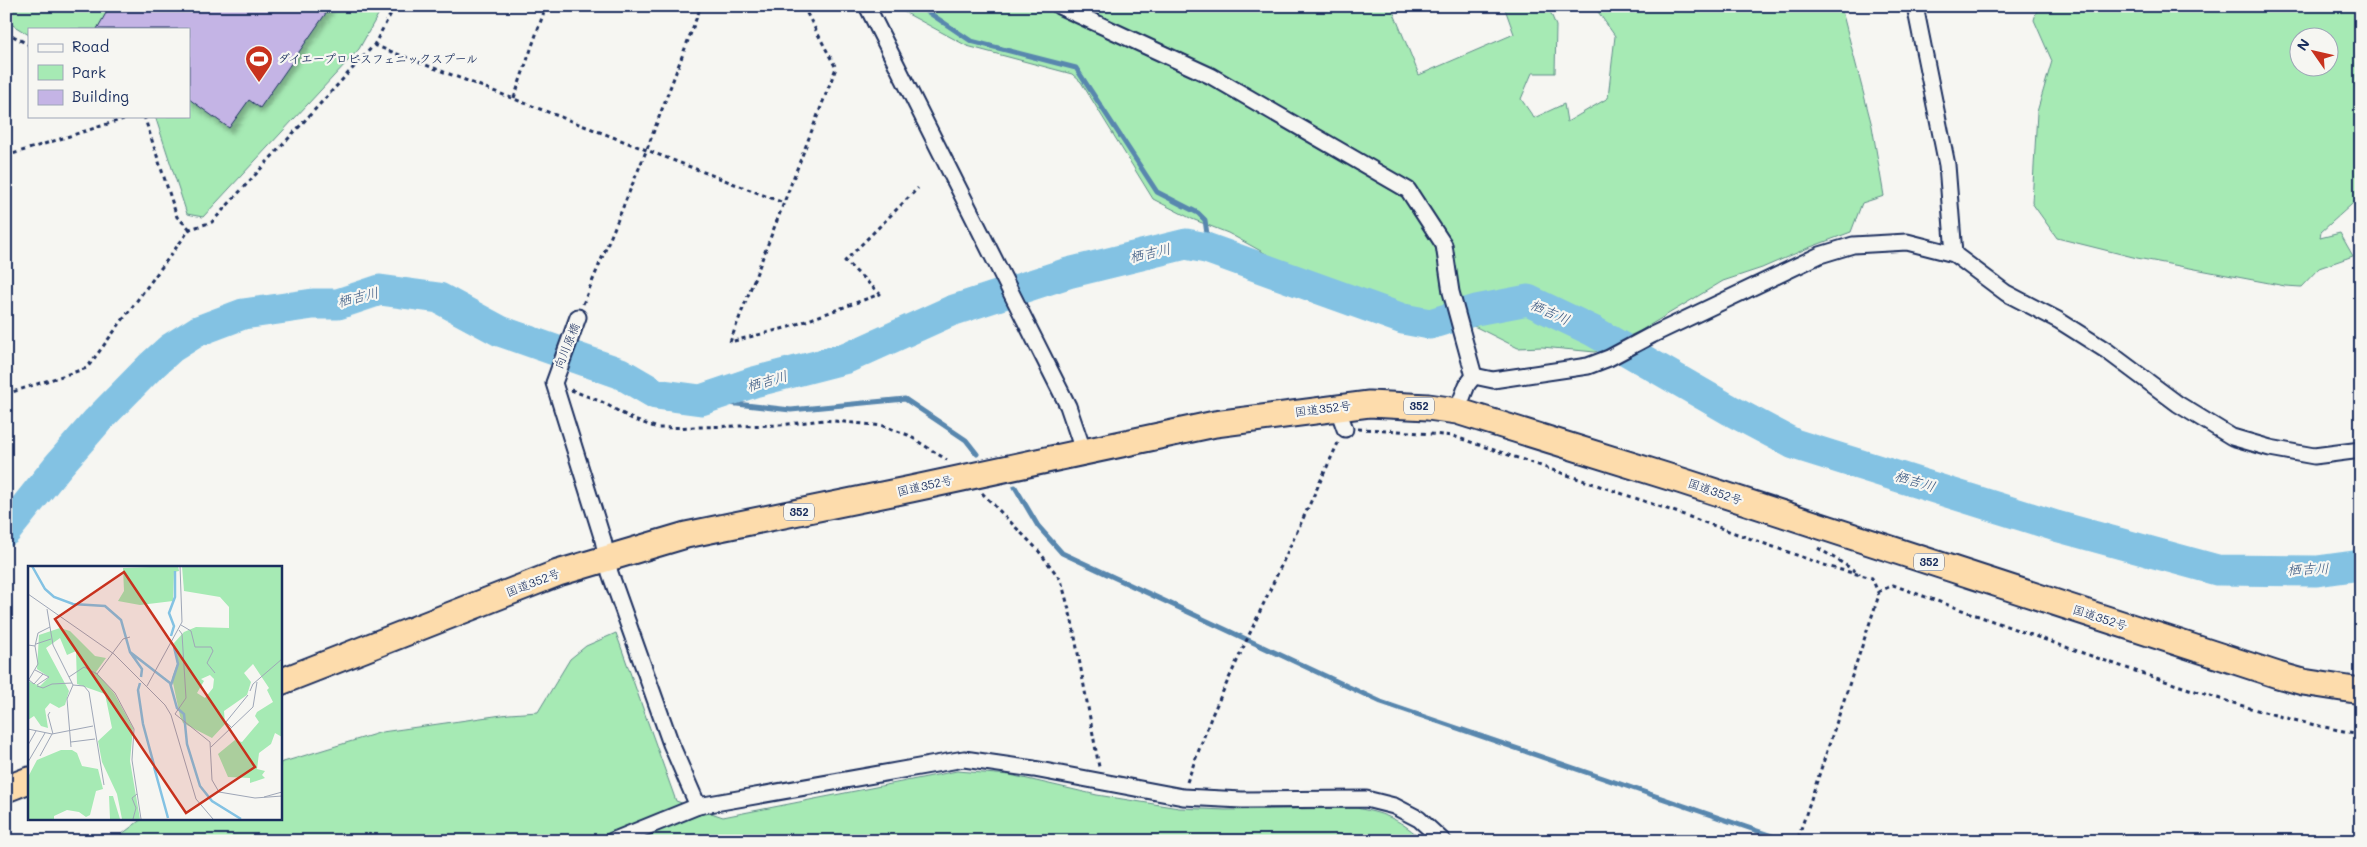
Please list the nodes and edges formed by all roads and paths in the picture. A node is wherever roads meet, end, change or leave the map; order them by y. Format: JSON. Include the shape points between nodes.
{"nodes":[{"id":1,"x":395,"y":6,"type":"edge"},
{"id":2,"x":546,"y":6,"type":"edge"},
{"id":3,"x":701,"y":6,"type":"edge"},
{"id":4,"x":803,"y":6,"type":"edge"},
{"id":5,"x":867,"y":6,"type":"edge"},
{"id":6,"x":1059,"y":6,"type":"edge"},
{"id":7,"x":1915,"y":6,"type":"edge"},
{"id":8,"x":6,"y":32,"type":"edge"},
{"id":9,"x":28,"y":44,"type":"edge"},
{"id":10,"x":374,"y":45,"type":"junction"},
{"id":11,"x":514,"y":98,"type":"junction"},
{"id":12,"x":127,"y":118,"type":"edge"},
{"id":13,"x":145,"y":118,"type":"edge"},
{"id":14,"x":648,"y":149,"type":"junction"},
{"id":15,"x":6,"y":156,"type":"edge"},
{"id":16,"x":918,"y":188,"type":"dead end"},
{"id":17,"x":784,"y":203,"type":"junction"},
{"id":18,"x":190,"y":230,"type":"junction"},
{"id":19,"x":1954,"y":254,"type":"junction"},
{"id":20,"x":578,"y":317,"type":"joint"},
{"id":21,"x":1474,"y":376,"type":"junction"},
{"id":22,"x":554,"y":379,"type":"junction"},
{"id":23,"x":6,"y":394,"type":"edge"},
{"id":24,"x":1457,"y":410,"type":"junction"},
{"id":25,"x":1341,"y":418,"type":"junction"},
{"id":26,"x":2361,"y":450,"type":"edge"},
{"id":27,"x":1084,"y":453,"type":"junction"},
{"id":28,"x":969,"y":476,"type":"junction"},
{"id":29,"x":606,"y":559,"type":"junction"},
{"id":30,"x":1878,"y":592,"type":"junction"},
{"id":31,"x":281,"y":682,"type":"edge"},
{"id":32,"x":2361,"y":691,"type":"edge"},
{"id":33,"x":2361,"y":734,"type":"edge"},
{"id":34,"x":28,"y":780,"type":"edge"},
{"id":35,"x":1102,"y":782,"type":"junction"},
{"id":36,"x":6,"y":789,"type":"edge"},
{"id":37,"x":1183,"y":797,"type":"junction"},
{"id":38,"x":698,"y":806,"type":"junction"},
{"id":39,"x":612,"y":841,"type":"edge"},
{"id":40,"x":1443,"y":841,"type":"edge"},
{"id":41,"x":1797,"y":841,"type":"edge"}],
"edges":[{"from":1,"to":10,"type":"path"},
{"from":2,"to":11,"type":"path"},
{"from":3,"to":14,"type":"path"},
{"from":4,"to":17,"type":"path","via":[[836,68]]},
{"from":5,"to":27,"type":"street","via":[[1068,406]]},
{"from":6,"to":21,"type":"street","via":[[1211,76],[1408,190],[1444,246],[1451,292]]},
{"from":7,"to":19,"type":"street","via":[[1947,165]]},
{"from":8,"to":9,"type":"path"},
{"from":10,"to":11,"type":"path"},
{"from":10,"to":18,"type":"path","via":[[212,222]]},
{"from":11,"to":14,"type":"path"},
{"from":12,"to":15,"type":"path"},
{"from":13,"to":18,"type":"path","via":[[177,217]]},
{"from":14,"to":17,"type":"path"},
{"from":14,"to":20,"type":"path"},
{"from":16,"to":17,"type":"path","via":[[845,261],[880,294],[789,327],[730,342]]},
{"from":18,"to":23,"type":"path","via":[[87,368]]},
{"from":19,"to":21,"type":"street","via":[[1906,242],[1853,245],[1820,255],[1588,366],[1493,380]]},
{"from":19,"to":26,"type":"street","via":[[2006,293],[2107,351],[2178,404],[2232,437],[2314,456]]},
{"from":20,"to":22,"type":"street","name":"向川原橋"},
{"from":21,"to":24,"type":"street"},
{"from":22,"to":28,"type":"path","via":[[634,420],[658,428],[780,425],[824,420],[884,426],[908,435]]},
{"from":22,"to":29,"type":"street"},
{"from":24,"to":25,"type":"highway","name":"国道352号","number":"352","via":[[1369,404]]},
{"from":24,"to":32,"type":"highway","name":"国道352号","number":"352","via":[[2278,676]]},
{"from":25,"to":27,"type":"highway","name":"国道352号","number":"352","via":[[1216,424]]},
{"from":25,"to":30,"type":"path","via":[[1387,430],[1453,436],[1830,567],[1872,578]]},
{"from":25,"to":37,"type":"path","via":[[1212,716]]},
{"from":27,"to":28,"type":"highway","name":"国道352号","number":"352"},
{"from":28,"to":29,"type":"highway","name":"国道352号","number":"352","via":[[686,535]]},
{"from":28,"to":35,"type":"path","via":[[980,492],[1037,549],[1061,580],[1074,630]]},
{"from":29,"to":31,"type":"highway","name":"国道352号","number":"352","via":[[558,573]]},
{"from":29,"to":38,"type":"street","via":[[671,744]]},
{"from":30,"to":33,"type":"path","via":[[1893,585],[2228,702]]},
{"from":30,"to":41,"type":"path"},
{"from":34,"to":36,"type":"highway"},
{"from":35,"to":37,"type":"street"},
{"from":35,"to":38,"type":"street","via":[[964,759]]},
{"from":37,"to":40,"type":"street","via":[[1366,799],[1394,806],[1419,819]]},
{"from":38,"to":39,"type":"street"}]}
